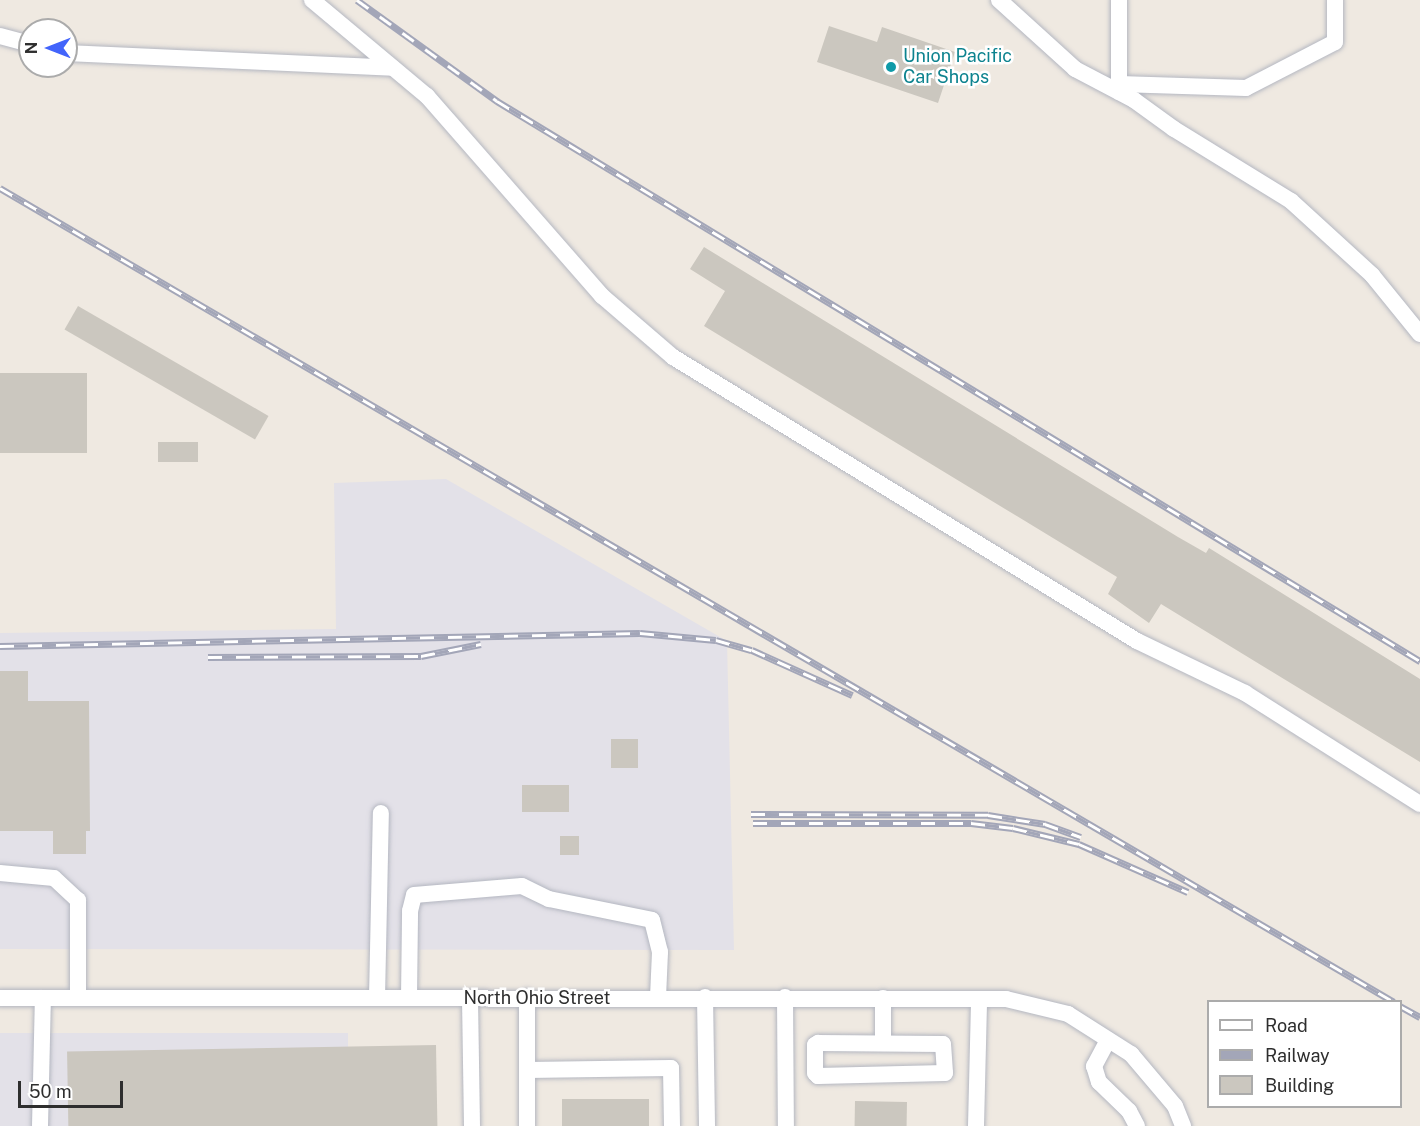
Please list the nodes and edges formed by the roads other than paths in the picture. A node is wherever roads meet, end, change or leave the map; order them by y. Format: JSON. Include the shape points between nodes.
{"nodes":[{"id":1,"x":312,"y":0,"type":"edge"},
{"id":2,"x":999,"y":0,"type":"edge"},
{"id":3,"x":1119,"y":0,"type":"edge"},
{"id":4,"x":1335,"y":0,"type":"edge"},
{"id":5,"x":0,"y":36,"type":"edge"},
{"id":6,"x":18,"y":41,"type":"edge"},
{"id":7,"x":78,"y":54,"type":"edge"},
{"id":8,"x":393,"y":68,"type":"junction"},
{"id":9,"x":1119,"y":88,"type":"junction"},
{"id":10,"x":1420,"y":334,"type":"edge"},
{"id":11,"x":1420,"y":804,"type":"edge"},
{"id":12,"x":381,"y":813,"type":"dead end"},
{"id":13,"x":0,"y":873,"type":"edge"},
{"id":14,"x":658,"y":997,"type":"junction"},
{"id":15,"x":705,"y":997,"type":"junction"},
{"id":16,"x":785,"y":997,"type":"junction"},
{"id":17,"x":0,"y":998,"type":"edge"},
{"id":18,"x":43,"y":998,"type":"junction"},
{"id":19,"x":78,"y":998,"type":"junction"},
{"id":20,"x":377,"y":998,"type":"junction"},
{"id":21,"x":409,"y":998,"type":"junction"},
{"id":22,"x":470,"y":998,"type":"junction"},
{"id":23,"x":527,"y":998,"type":"junction"},
{"id":24,"x":883,"y":998,"type":"junction"},
{"id":25,"x":979,"y":999,"type":"junction"},
{"id":26,"x":1108,"y":1040,"type":"junction"},
{"id":27,"x":883,"y":1044,"type":"junction"},
{"id":28,"x":527,"y":1070,"type":"junction"},
{"id":29,"x":40,"y":1126,"type":"edge"},
{"id":30,"x":472,"y":1126,"type":"edge"},
{"id":31,"x":527,"y":1126,"type":"edge"},
{"id":32,"x":672,"y":1126,"type":"edge"},
{"id":33,"x":707,"y":1126,"type":"edge"},
{"id":34,"x":786,"y":1126,"type":"edge"},
{"id":35,"x":976,"y":1126,"type":"edge"},
{"id":36,"x":1137,"y":1126,"type":"edge"},
{"id":37,"x":1183,"y":1126,"type":"edge"}],
"edges":[{"from":1,"to":8,"type":"street"},
{"from":2,"to":9,"type":"street","via":[[1075,69]]},
{"from":3,"to":9,"type":"street"},
{"from":4,"to":9,"type":"street","via":[[1335,42],[1246,88]]},
{"from":5,"to":6,"type":"street"},
{"from":7,"to":8,"type":"street"},
{"from":8,"to":11,"type":"street","via":[[458,127],[602,296],[673,357],[1137,641],[1245,693]]},
{"from":9,"to":10,"type":"street","via":[[1291,201],[1372,275]]},
{"from":12,"to":20,"type":"street"},
{"from":13,"to":19,"type":"street","via":[[54,878],[78,900]]},
{"from":14,"to":15,"type":"street","name":"North Ohio Street"},
{"from":14,"to":21,"type":"street","via":[[660,952],[652,920],[549,899],[522,886],[414,895],[410,911]]},
{"from":14,"to":23,"type":"street","name":"North Ohio Street"},
{"from":15,"to":16,"type":"street","name":"North Ohio Street"},
{"from":15,"to":33,"type":"street"},
{"from":16,"to":24,"type":"street","name":"North Ohio Street"},
{"from":16,"to":34,"type":"street"},
{"from":17,"to":18,"type":"street","name":"North Ohio Street"},
{"from":18,"to":19,"type":"street","name":"North Ohio Street"},
{"from":18,"to":29,"type":"street"},
{"from":19,"to":20,"type":"street","name":"North Ohio Street"},
{"from":20,"to":21,"type":"street","name":"North Ohio Street"},
{"from":21,"to":22,"type":"street","name":"North Ohio Street"},
{"from":22,"to":23,"type":"street","name":"North Ohio Street"},
{"from":22,"to":30,"type":"street"},
{"from":23,"to":28,"type":"street"},
{"from":24,"to":25,"type":"street","name":"North Ohio Street"},
{"from":24,"to":27,"type":"street"},
{"from":25,"to":26,"type":"street","name":"North Ohio Street","via":[[1006,999],[1072,1017]]},
{"from":25,"to":35,"type":"street"},
{"from":26,"to":36,"type":"street","via":[[1094,1066],[1099,1082],[1129,1111]]},
{"from":26,"to":37,"type":"street","name":"North Ohio Street","via":[[1131,1054],[1175,1106]]},
{"from":27,"to":27,"type":"street","via":[[943,1044],[945,1073],[814,1073],[814,1045],[818,1043]]},
{"from":28,"to":31,"type":"street"},
{"from":28,"to":32,"type":"street","via":[[671,1068]]}]}
